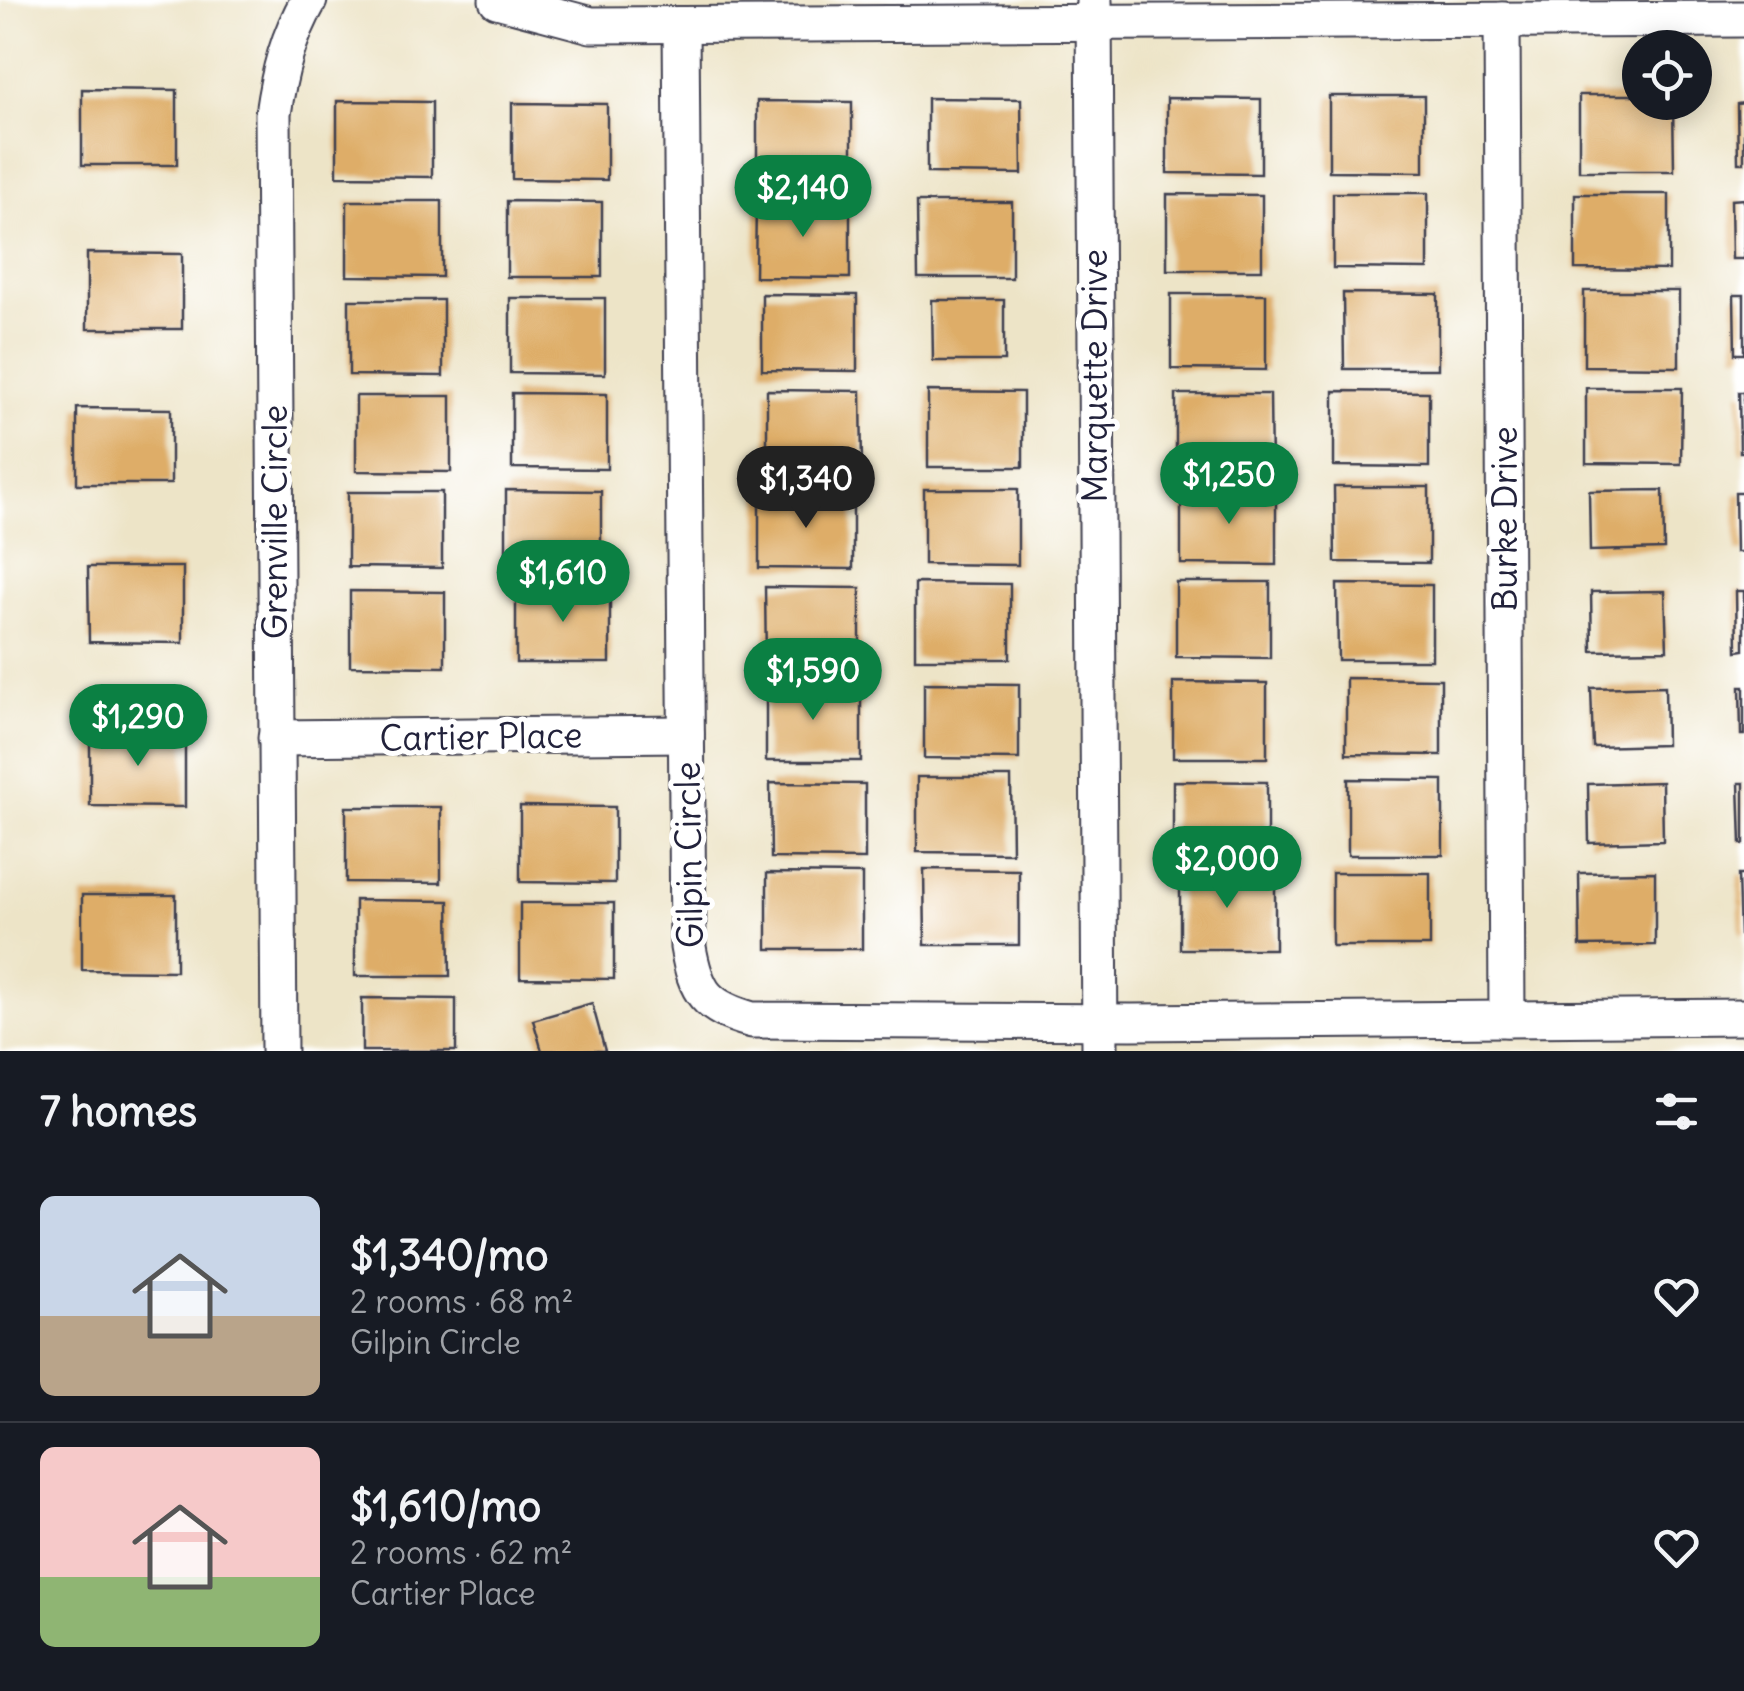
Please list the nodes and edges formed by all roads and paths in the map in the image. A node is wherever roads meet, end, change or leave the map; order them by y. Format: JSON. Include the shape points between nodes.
{"nodes":[{"id":1,"x":309,"y":0,"type":"edge"},
{"id":2,"x":497,"y":0,"type":"edge"},
{"id":3,"x":1093,"y":11,"type":"edge"},
{"id":4,"x":1744,"y":18,"type":"edge"},
{"id":5,"x":1502,"y":20,"type":"junction"},
{"id":6,"x":681,"y":25,"type":"junction"},
{"id":7,"x":686,"y":734,"type":"junction"},
{"id":8,"x":276,"y":738,"type":"junction"},
{"id":9,"x":1744,"y":1017,"type":"edge"},
{"id":10,"x":1507,"y":1018,"type":"junction"},
{"id":11,"x":1100,"y":1036,"type":"edge"},
{"id":12,"x":279,"y":1051,"type":"edge"}],
"edges":[{"from":1,"to":8,"type":"street","name":"Grenville Circle","via":[[283,56],[273,114]]},
{"from":2,"to":6,"type":"street","via":[[591,25]]},
{"from":3,"to":5,"type":"street"},
{"from":3,"to":6,"type":"street"},
{"from":3,"to":11,"type":"street","name":"Marquette Drive"},
{"from":4,"to":5,"type":"street"},
{"from":5,"to":10,"type":"street","name":"Burke Drive"},
{"from":6,"to":7,"type":"street","name":"Gilpin Circle"},
{"from":7,"to":8,"type":"street","name":"Cartier Place"},
{"from":7,"to":11,"type":"street","name":"Gilpin Circle","via":[[688,948],[694,980],[706,998],[752,1020]]},
{"from":8,"to":12,"type":"street","name":"Grenville Circle"},
{"from":9,"to":10,"type":"street","name":"Gilpin Circle"},
{"from":10,"to":11,"type":"street","name":"Gilpin Circle"}]}
